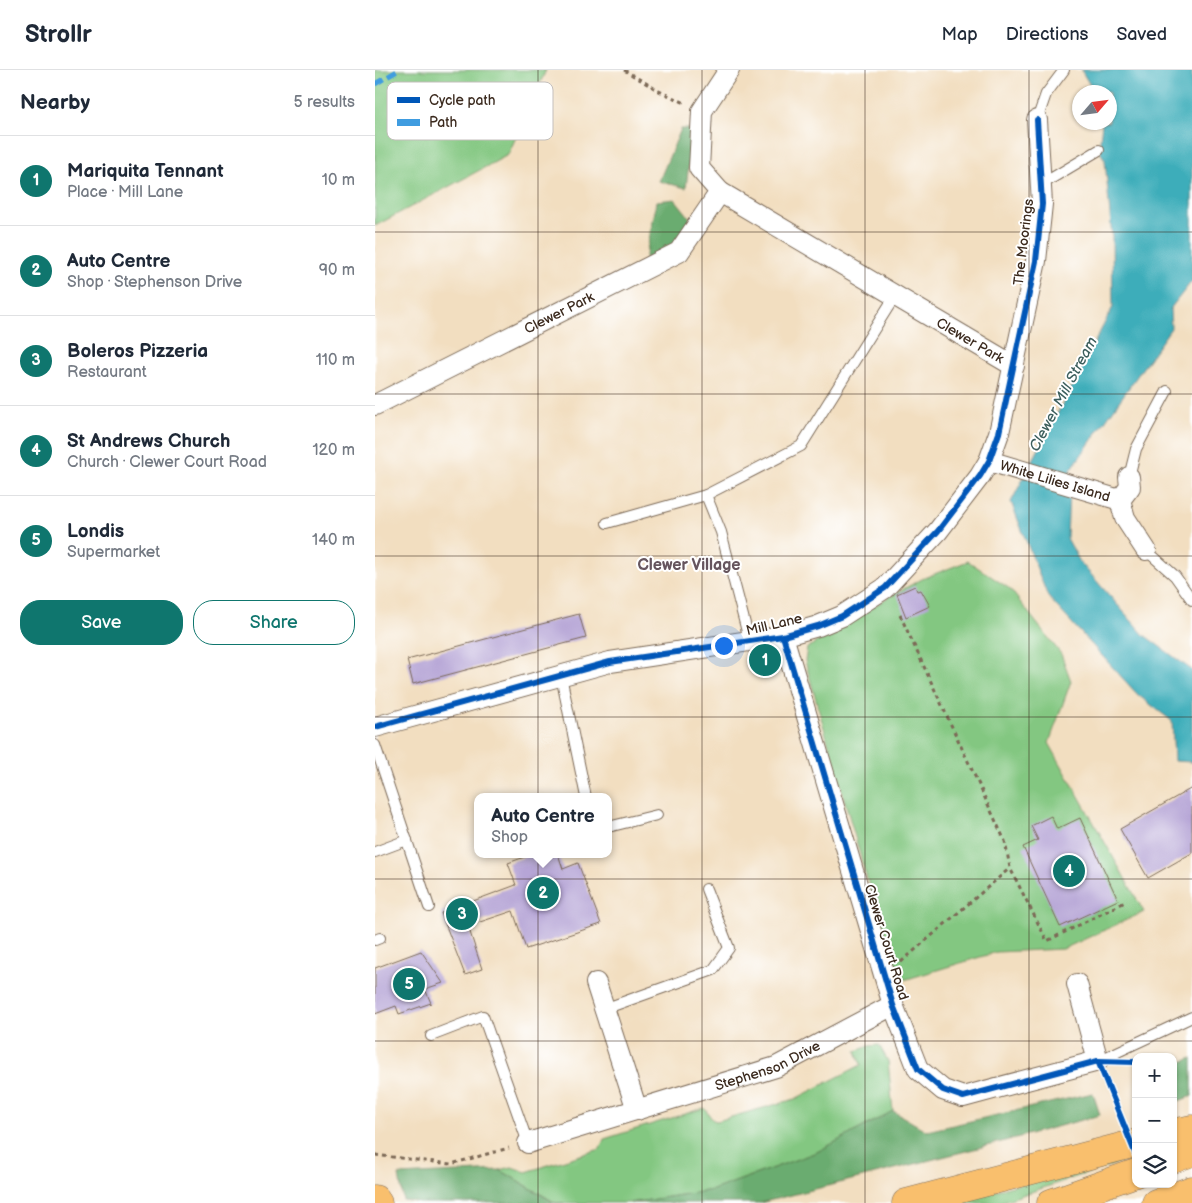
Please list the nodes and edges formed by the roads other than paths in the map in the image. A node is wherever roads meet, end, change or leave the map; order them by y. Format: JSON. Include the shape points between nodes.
{"nodes":[{"id":1,"x":729,"y":70,"type":"edge"},
{"id":2,"x":1063,"y":70,"type":"edge"},
{"id":3,"x":1037,"y":120,"type":"joint"},
{"id":4,"x":1099,"y":150,"type":"dead end"},
{"id":5,"x":1042,"y":184,"type":"junction"},
{"id":6,"x":720,"y":192,"type":"junction"},
{"id":7,"x":895,"y":296,"type":"junction"},
{"id":8,"x":1014,"y":366,"type":"junction"},
{"id":9,"x":1167,"y":391,"type":"dead end"},
{"id":10,"x":375,"y":405,"type":"edge"},
{"id":11,"x":989,"y":461,"type":"junction"},
{"id":12,"x":1129,"y":477,"type":"joint"},
{"id":13,"x":706,"y":495,"type":"junction"},
{"id":14,"x":1120,"y":500,"type":"junction"},
{"id":15,"x":607,"y":523,"type":"dead end"},
{"id":16,"x":1146,"y":550,"type":"joint"},
{"id":17,"x":1192,"y":600,"type":"edge"},
{"id":18,"x":783,"y":636,"type":"junction"},
{"id":19,"x":750,"y":642,"type":"junction"},
{"id":20,"x":561,"y":676,"type":"junction"},
{"id":21,"x":375,"y":728,"type":"edge"},
{"id":22,"x":375,"y":745,"type":"edge"},
{"id":23,"x":585,"y":793,"type":"edge"},
{"id":24,"x":657,"y":815,"type":"dead end"},
{"id":25,"x":612,"y":826,"type":"edge"},
{"id":26,"x":407,"y":840,"type":"junction"},
{"id":27,"x":375,"y":852,"type":"edge"},
{"id":28,"x":706,"y":889,"type":"dead end"},
{"id":29,"x":429,"y":906,"type":"dead end"},
{"id":30,"x":596,"y":983,"type":"dead end"},
{"id":31,"x":1077,"y":984,"type":"dead end"},
{"id":32,"x":893,"y":1006,"type":"junction"},
{"id":33,"x":604,"y":1009,"type":"junction"},
{"id":34,"x":1192,"y":1017,"type":"edge"},
{"id":35,"x":431,"y":1036,"type":"dead end"},
{"id":36,"x":1098,"y":1061,"type":"junction"},
{"id":37,"x":637,"y":1110,"type":"junction"},
{"id":38,"x":1192,"y":1128,"type":"edge"},
{"id":39,"x":1177,"y":1132,"type":"edge"},
{"id":40,"x":529,"y":1143,"type":"joint"},
{"id":41,"x":1132,"y":1144,"type":"edge"},
{"id":42,"x":1192,"y":1152,"type":"edge"},
{"id":43,"x":1177,"y":1158,"type":"edge"},
{"id":44,"x":1132,"y":1173,"type":"edge"},
{"id":45,"x":1192,"y":1190,"type":"edge"},
{"id":46,"x":375,"y":1199,"type":"edge"},
{"id":47,"x":378,"y":1203,"type":"edge"},
{"id":48,"x":906,"y":1203,"type":"edge"},
{"id":49,"x":1051,"y":1203,"type":"edge"},
{"id":50,"x":1156,"y":1203,"type":"edge"}],
"edges":[{"from":1,"to":6,"type":"street","name":"Clewer Park","via":[[702,111],[699,168]]},
{"from":2,"to":3,"type":"lane","via":[[1046,94]]},
{"from":3,"to":5,"type":"street","name":"The Moorings"},
{"from":4,"to":5,"type":"lane"},
{"from":5,"to":8,"type":"street","name":"The Moorings","via":[[1036,261]]},
{"from":6,"to":7,"type":"street","name":"Clewer Park"},
{"from":6,"to":10,"type":"street","name":"Clewer Park","via":[[679,252]]},
{"from":7,"to":8,"type":"street","name":"Clewer Park"},
{"from":7,"to":13,"type":"lane","via":[[801,446]]},
{"from":8,"to":11,"type":"street","name":"Mill Lane","via":[[999,433]]},
{"from":9,"to":12,"type":"lane","via":[[1136,449]]},
{"from":11,"to":14,"type":"street","name":"White Lilies Island"},
{"from":11,"to":18,"type":"street","name":"Mill Lane","via":[[938,532],[885,588],[842,616]]},
{"from":12,"to":14,"type":"street","name":"White Lilies Island","via":[[1130,487]]},
{"from":13,"to":15,"type":"lane"},
{"from":13,"to":19,"type":"lane","via":[[721,532]]},
{"from":14,"to":16,"type":"street","name":"White Lilies Island","via":[[1125,518]]},
{"from":16,"to":17,"type":"lane","via":[[1175,576]]},
{"from":18,"to":19,"type":"street","name":"Mill Lane"},
{"from":18,"to":32,"type":"street","name":"Clewer Court Road"},
{"from":19,"to":20,"type":"street","name":"Mill Lane","via":[[610,662]]},
{"from":20,"to":21,"type":"street","name":"Mill Lane"},
{"from":20,"to":23,"type":"lane"},
{"from":22,"to":26,"type":"lane"},
{"from":24,"to":25,"type":"lane"},
{"from":26,"to":27,"type":"lane"},
{"from":26,"to":29,"type":"lane"},
{"from":28,"to":33,"type":"lane","via":[[729,948],[713,970]]},
{"from":30,"to":33,"type":"street"},
{"from":31,"to":36,"type":"street"},
{"from":32,"to":36,"type":"street","name":"Clewer Court Road","via":[[918,1069],[943,1090],[963,1096]]},
{"from":32,"to":37,"type":"street","name":"Stephenson Drive","via":[[776,1067]]},
{"from":33,"to":37,"type":"street"},
{"from":34,"to":36,"type":"lane"},
{"from":35,"to":40,"type":"lane","via":[[483,1016]]},
{"from":37,"to":40,"type":"street","name":"Stephenson Drive"},
{"from":38,"to":39,"type":"main road"},
{"from":41,"to":48,"type":"main road"},
{"from":42,"to":43,"type":"main road"},
{"from":44,"to":49,"type":"main road"},
{"from":45,"to":50,"type":"main road"},
{"from":46,"to":47,"type":"main road"}]}
